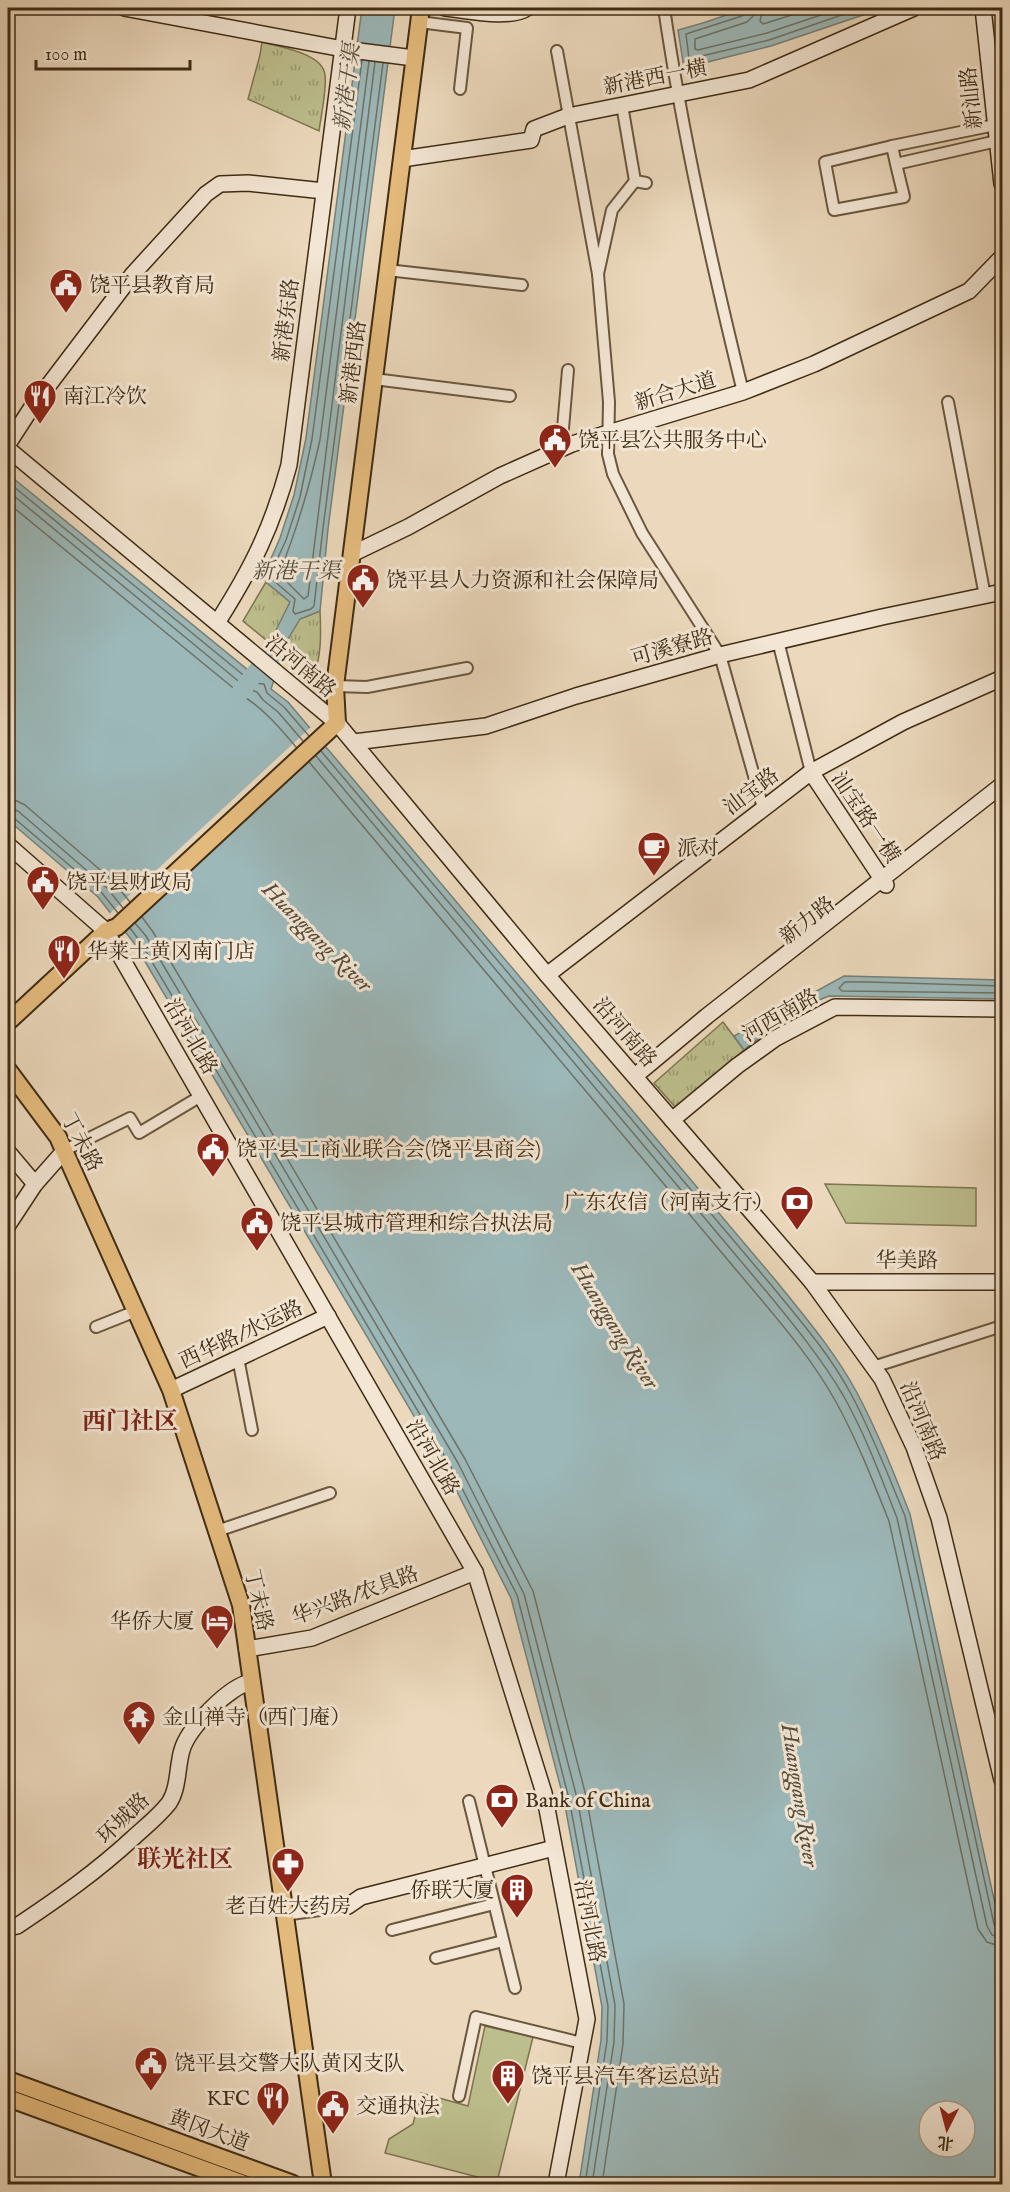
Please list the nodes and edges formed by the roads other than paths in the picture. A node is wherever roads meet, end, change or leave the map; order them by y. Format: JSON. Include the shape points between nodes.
{"nodes":[{"id":1,"x":124,"y":8,"type":"edge"},
{"id":2,"x":348,"y":8,"type":"edge"},
{"id":3,"x":445,"y":8,"type":"edge"},
{"id":4,"x":527,"y":8,"type":"edge"},
{"id":5,"x":664,"y":8,"type":"edge"},
{"id":6,"x":914,"y":8,"type":"edge"},
{"id":7,"x":983,"y":8,"type":"edge"},
{"id":8,"x":420,"y":15,"type":"edge"},
{"id":9,"x":346,"y":49,"type":"junction"},
{"id":10,"x":557,"y":51,"type":"dead end"},
{"id":11,"x":414,"y":58,"type":"junction"},
{"id":12,"x":460,"y":89,"type":"dead end"},
{"id":13,"x":678,"y":95,"type":"junction"},
{"id":14,"x":622,"y":105,"type":"junction"},
{"id":15,"x":568,"y":116,"type":"junction"},
{"id":16,"x":995,"y":125,"type":"junction"},
{"id":17,"x":997,"y":141,"type":"junction"},
{"id":18,"x":892,"y":146,"type":"junction"},
{"id":19,"x":402,"y":159,"type":"junction"},
{"id":20,"x":896,"y":164,"type":"junction"},
{"id":21,"x":1002,"y":184,"type":"edge"},
{"id":22,"x":324,"y":191,"type":"junction"},
{"id":23,"x":1002,"y":258,"type":"edge"},
{"id":24,"x":387,"y":270,"type":"junction"},
{"id":25,"x":598,"y":274,"type":"junction"},
{"id":26,"x":522,"y":285,"type":"dead end"},
{"id":27,"x":568,"y":370,"type":"dead end"},
{"id":28,"x":374,"y":379,"type":"junction"},
{"id":29,"x":743,"y":392,"type":"junction"},
{"id":30,"x":510,"y":396,"type":"dead end"},
{"id":31,"x":948,"y":402,"type":"dead end"},
{"id":32,"x":608,"y":433,"type":"junction"},
{"id":33,"x":8,"y":446,"type":"edge"},
{"id":34,"x":566,"y":447,"type":"junction"},
{"id":35,"x":351,"y":554,"type":"junction"},
{"id":36,"x":1002,"y":592,"type":"edge"},
{"id":37,"x":985,"y":596,"type":"junction"},
{"id":38,"x":217,"y":623,"type":"junction"},
{"id":39,"x":778,"y":641,"type":"junction"},
{"id":40,"x":720,"y":655,"type":"junction"},
{"id":41,"x":467,"y":669,"type":"dead end"},
{"id":42,"x":1002,"y":678,"type":"edge"},
{"id":43,"x":335,"y":686,"type":"junction"},
{"id":44,"x":337,"y":723,"type":"junction"},
{"id":45,"x":354,"y":742,"type":"junction"},
{"id":46,"x":811,"y":772,"type":"junction"},
{"id":47,"x":1002,"y":785,"type":"edge"},
{"id":48,"x":1002,"y":794,"type":"edge"},
{"id":49,"x":763,"y":808,"type":"junction"},
{"id":50,"x":8,"y":845,"type":"edge"},
{"id":51,"x":884,"y":882,"type":"junction"},
{"id":52,"x":106,"y":931,"type":"junction"},
{"id":53,"x":547,"y":975,"type":"junction"},
{"id":54,"x":1002,"y":1009,"type":"edge"},
{"id":55,"x":8,"y":1022,"type":"edge"},
{"id":56,"x":8,"y":1070,"type":"edge"},
{"id":57,"x":638,"y":1080,"type":"junction"},
{"id":58,"x":201,"y":1096,"type":"junction"},
{"id":59,"x":672,"y":1120,"type":"junction"},
{"id":60,"x":64,"y":1150,"type":"junction"},
{"id":61,"x":8,"y":1152,"type":"edge"},
{"id":62,"x":34,"y":1184,"type":"junction"},
{"id":63,"x":8,"y":1222,"type":"edge"},
{"id":64,"x":812,"y":1282,"type":"junction"},
{"id":65,"x":1002,"y":1282,"type":"edge"},
{"id":66,"x":136,"y":1311,"type":"junction"},
{"id":67,"x":328,"y":1316,"type":"junction"},
{"id":68,"x":1002,"y":1326,"type":"edge"},
{"id":69,"x":96,"y":1327,"type":"dead end"},
{"id":70,"x":238,"y":1358,"type":"junction"},
{"id":71,"x":873,"y":1367,"type":"junction"},
{"id":72,"x":171,"y":1390,"type":"junction"},
{"id":73,"x":252,"y":1430,"type":"dead end"},
{"id":74,"x":330,"y":1493,"type":"dead end"},
{"id":75,"x":217,"y":1531,"type":"junction"},
{"id":76,"x":475,"y":1572,"type":"junction"},
{"id":77,"x":247,"y":1649,"type":"junction"},
{"id":78,"x":251,"y":1682,"type":"junction"},
{"id":79,"x":997,"y":1733,"type":"edge"},
{"id":80,"x":1002,"y":1780,"type":"edge"},
{"id":81,"x":469,"y":1801,"type":"dead end"},
{"id":82,"x":554,"y":1848,"type":"junction"},
{"id":83,"x":484,"y":1866,"type":"junction"},
{"id":84,"x":494,"y":1904,"type":"junction"},
{"id":85,"x":348,"y":1906,"type":"joint"},
{"id":86,"x":284,"y":1915,"type":"junction"},
{"id":87,"x":8,"y":1928,"type":"edge"},
{"id":88,"x":392,"y":1930,"type":"dead end"},
{"id":89,"x":503,"y":1941,"type":"junction"},
{"id":90,"x":436,"y":1958,"type":"dead end"},
{"id":91,"x":515,"y":1988,"type":"dead end"},
{"id":92,"x":582,"y":2043,"type":"junction"},
{"id":93,"x":8,"y":2080,"type":"edge"},
{"id":94,"x":459,"y":2096,"type":"dead end"},
{"id":95,"x":8,"y":2098,"type":"edge"},
{"id":96,"x":217,"y":2180,"type":"edge"},
{"id":97,"x":244,"y":2184,"type":"edge"},
{"id":98,"x":293,"y":2184,"type":"edge"},
{"id":99,"x":323,"y":2184,"type":"edge"},
{"id":100,"x":556,"y":2184,"type":"edge"}],
"edges":[{"from":1,"to":9,"type":"main road"},
{"from":2,"to":9,"type":"main road","name":"新港东路"},
{"from":3,"to":4,"type":"main road","via":[[506,14]]},
{"from":5,"to":13,"type":"street"},
{"from":6,"to":13,"type":"main road","name":"新港西一横","via":[[749,80]]},
{"from":7,"to":16,"type":"main road","name":"新汕路"},
{"from":8,"to":11,"type":"main road","name":"新港西路"},
{"from":8,"to":12,"type":"street","via":[[467,28]]},
{"from":9,"to":11,"type":"main road"},
{"from":9,"to":22,"type":"main road","name":"新港东路"},
{"from":10,"to":15,"type":"street"},
{"from":11,"to":19,"type":"main road","name":"新港西路"},
{"from":13,"to":14,"type":"main road","name":"新港西一横"},
{"from":13,"to":29,"type":"street"},
{"from":14,"to":15,"type":"main road","name":"新港西一横"},
{"from":14,"to":25,"type":"street","via":[[641,182],[612,210]]},
{"from":15,"to":19,"type":"main road","name":"新港西一横","via":[[534,129],[531,140]]},
{"from":15,"to":25,"type":"street"},
{"from":16,"to":17,"type":"main road","name":"新汕路"},
{"from":16,"to":18,"type":"street"},
{"from":17,"to":20,"type":"street"},
{"from":17,"to":21,"type":"main road","name":"新汕路"},
{"from":18,"to":20,"type":"street"},
{"from":18,"to":20,"type":"street","via":[[825,162],[834,210],[904,197]]},
{"from":19,"to":24,"type":"main road","name":"新港西路"},
{"from":22,"to":33,"type":"main road","via":[[248,183],[220,184],[206,194],[133,274],[32,406]]},
{"from":22,"to":38,"type":"main road","name":"新港东路","via":[[289,465],[265,538]]},
{"from":23,"to":29,"type":"main road","name":"新合大道","via":[[969,291],[814,364]]},
{"from":24,"to":26,"type":"street"},
{"from":24,"to":28,"type":"main road","name":"新港西路"},
{"from":25,"to":32,"type":"street"},
{"from":27,"to":34,"type":"street","via":[[562,440]]},
{"from":28,"to":30,"type":"street"},
{"from":28,"to":35,"type":"main road","name":"新港西路"},
{"from":29,"to":32,"type":"main road","name":"新合大道"},
{"from":31,"to":37,"type":"street"},
{"from":32,"to":34,"type":"main road","name":"新合大道"},
{"from":32,"to":40,"type":"street","via":[[613,474],[628,507]]},
{"from":33,"to":38,"type":"main road","name":"沿河南路"},
{"from":34,"to":35,"type":"main road","name":"新合大道","via":[[500,476]]},
{"from":35,"to":43,"type":"main road","name":"新港西路"},
{"from":36,"to":37,"type":"main road","name":"可溪寮路"},
{"from":37,"to":39,"type":"main road","name":"可溪寮路"},
{"from":38,"to":44,"type":"main road","name":"沿河南路"},
{"from":39,"to":40,"type":"main road","name":"可溪寮路"},
{"from":39,"to":46,"type":"street"},
{"from":40,"to":45,"type":"main road","name":"可溪寮路","via":[[486,726]]},
{"from":40,"to":49,"type":"street"},
{"from":41,"to":43,"type":"street","via":[[367,687]]},
{"from":42,"to":46,"type":"main road","name":"汕宝路","via":[[903,722]]},
{"from":43,"to":44,"type":"main road","name":"新港西路"},
{"from":44,"to":45,"type":"main road","name":"沿河南路"},
{"from":44,"to":52,"type":"main road","via":[[315,729],[110,922]]},
{"from":45,"to":53,"type":"main road","name":"沿河南路"},
{"from":46,"to":49,"type":"main road","name":"汕宝路"},
{"from":46,"to":51,"type":"main road","name":"汕宝路一横"},
{"from":47,"to":51,"type":"main road"},
{"from":48,"to":51,"type":"main road","name":"新力路"},
{"from":49,"to":53,"type":"main road","name":"汕宝路"},
{"from":50,"to":52,"type":"main road","name":"沿河北路"},
{"from":51,"to":57,"type":"main road","name":"新力路"},
{"from":52,"to":55,"type":"main road"},
{"from":52,"to":58,"type":"main road","name":"沿河北路"},
{"from":53,"to":57,"type":"main road","name":"沿河南路"},
{"from":54,"to":59,"type":"main road","name":"河西南路","via":[[835,1007],[776,1038]]},
{"from":56,"to":60,"type":"main road","name":"丁未路"},
{"from":57,"to":59,"type":"main road","name":"沿河南路"},
{"from":58,"to":60,"type":"street","via":[[139,1133],[130,1118]]},
{"from":58,"to":67,"type":"main road","name":"沿河北路"},
{"from":59,"to":64,"type":"main road","name":"沿河南路"},
{"from":60,"to":62,"type":"main road"},
{"from":60,"to":66,"type":"main road","name":"丁未路"},
{"from":61,"to":62,"type":"main road"},
{"from":62,"to":63,"type":"main road"},
{"from":64,"to":65,"type":"main road","name":"华美路"},
{"from":64,"to":71,"type":"main road","name":"沿河南路"},
{"from":66,"to":69,"type":"street"},
{"from":66,"to":72,"type":"main road","name":"丁未路"},
{"from":67,"to":70,"type":"main road","name":"西华路/水运路"},
{"from":67,"to":76,"type":"main road","name":"沿河北路"},
{"from":68,"to":71,"type":"street"},
{"from":70,"to":72,"type":"main road","name":"西华路/水运路"},
{"from":70,"to":73,"type":"street"},
{"from":71,"to":79,"type":"main road","name":"沿河南路","via":[[914,1447],[939,1518]]},
{"from":72,"to":75,"type":"main road","name":"丁未路"},
{"from":74,"to":75,"type":"street"},
{"from":75,"to":77,"type":"main road","name":"丁未路","via":[[241,1605]]},
{"from":76,"to":77,"type":"main road","name":"华兴路/农具路","via":[[312,1638]]},
{"from":76,"to":82,"type":"main road","name":"沿河北路","via":[[544,1793]]},
{"from":77,"to":78,"type":"main road","name":"丁未路"},
{"from":78,"to":86,"type":"main road","name":"丁未路"},
{"from":78,"to":87,"type":"main road","name":"环城路","via":[[228,1692],[182,1748],[171,1801],[159,1815],[72,1890]]},
{"from":79,"to":80,"type":"main road","name":"沿河南路"},
{"from":81,"to":83,"type":"street"},
{"from":82,"to":83,"type":"main road"},
{"from":82,"to":92,"type":"main road","name":"沿河北路","via":[[587,2019]]},
{"from":83,"to":84,"type":"street"},
{"from":83,"to":85,"type":"main road","via":[[361,1897]]},
{"from":84,"to":88,"type":"street"},
{"from":84,"to":89,"type":"street"},
{"from":85,"to":86,"type":"street"},
{"from":86,"to":99,"type":"main road","name":"丁未路"},
{"from":89,"to":90,"type":"street"},
{"from":89,"to":91,"type":"street"},
{"from":92,"to":94,"type":"street","via":[[476,2017]]},
{"from":92,"to":100,"type":"main road","name":"沿河北路"},
{"from":93,"to":98,"type":"main road","name":"黄冈大道"},
{"from":95,"to":96,"type":"main road","name":"黄冈大道"},
{"from":96,"to":97,"type":"main road","name":"黄冈大道"}]}
